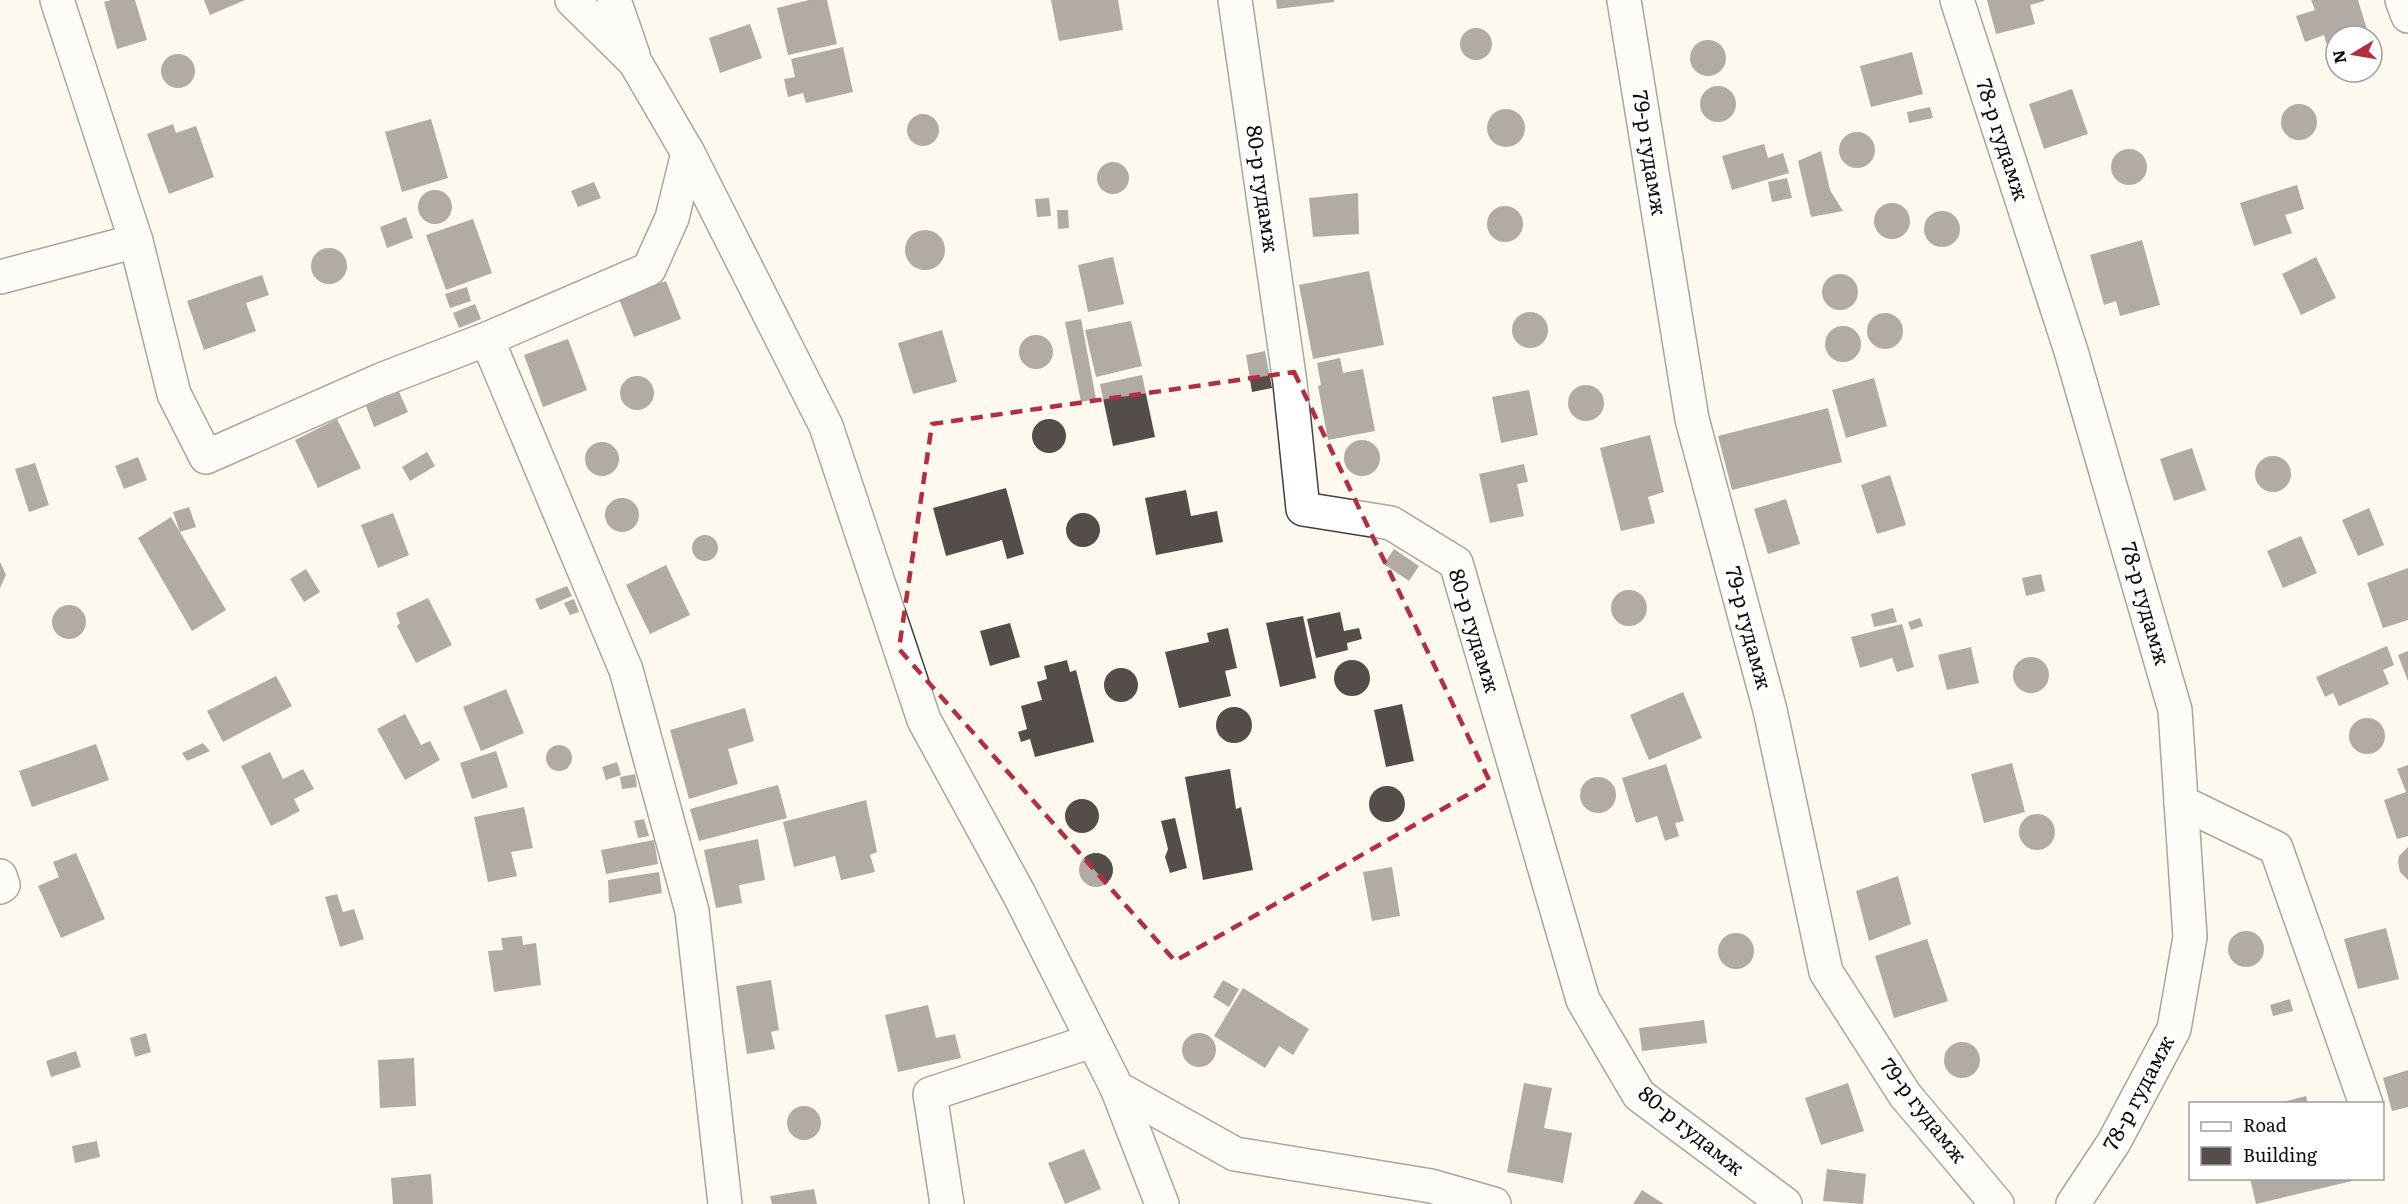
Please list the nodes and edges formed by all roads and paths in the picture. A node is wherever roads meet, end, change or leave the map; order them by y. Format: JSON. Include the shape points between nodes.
{"nodes":[{"id":1,"x":57,"y":0,"type":"edge"},
{"id":2,"x":572,"y":0,"type":"edge"},
{"id":3,"x":614,"y":0,"type":"edge"},
{"id":4,"x":1235,"y":0,"type":"edge"},
{"id":5,"x":1624,"y":0,"type":"edge"},
{"id":6,"x":1957,"y":0,"type":"edge"},
{"id":7,"x":2402,"y":0,"type":"edge"},
{"id":8,"x":2408,"y":16,"type":"edge"},
{"id":9,"x":635,"y":62,"type":"junction"},
{"id":10,"x":688,"y":153,"type":"junction"},
{"id":11,"x":136,"y":241,"type":"junction"},
{"id":12,"x":0,"y":277,"type":"edge"},
{"id":13,"x":487,"y":339,"type":"junction"},
{"id":14,"x":2181,"y":802,"type":"junction"},
{"id":15,"x":0,"y":876,"type":"edge"},
{"id":16,"x":0,"y":887,"type":"edge"},
{"id":17,"x":1092,"y":1041,"type":"junction"},
{"id":18,"x":1117,"y":1088,"type":"junction"},
{"id":19,"x":2365,"y":1102,"type":"edge"},
{"id":20,"x":725,"y":1204,"type":"edge"},
{"id":21,"x":947,"y":1204,"type":"edge"},
{"id":22,"x":1162,"y":1204,"type":"edge"},
{"id":23,"x":1494,"y":1204,"type":"edge"},
{"id":24,"x":1785,"y":1204,"type":"edge"},
{"id":25,"x":1997,"y":1204,"type":"edge"},
{"id":26,"x":2073,"y":1204,"type":"edge"}],
"edges":[{"from":1,"to":11,"type":"street"},
{"from":2,"to":9,"type":"street"},
{"from":3,"to":9,"type":"street"},
{"from":4,"to":24,"type":"street","name":"80-р гудамж","via":[[1290,383],[1303,509],[1391,523],[1456,563],[1583,1000],[1640,1095]]},
{"from":5,"to":25,"type":"street","name":"79-р гудамж","via":[[1692,419],[1770,710],[1826,972],[1905,1095]]},
{"from":6,"to":14,"type":"street","name":"78-р гудамж","via":[[2071,351],[2175,710]]},
{"from":7,"to":8,"type":"street"},
{"from":9,"to":10,"type":"street"},
{"from":10,"to":13,"type":"street","via":[[672,218],[649,269]]},
{"from":10,"to":17,"type":"street","via":[[826,426],[924,720],[1019,894]]},
{"from":11,"to":12,"type":"street"},
{"from":11,"to":13,"type":"street","via":[[174,394],[206,457],[381,380]]},
{"from":13,"to":20,"type":"street","via":[[626,670],[692,911]]},
{"from":14,"to":19,"type":"street","via":[[2276,848]]},
{"from":14,"to":26,"type":"street","name":"78-р гудамж","via":[[2190,937],[2174,1029],[2114,1142]]},
{"from":15,"to":16,"type":"street"},
{"from":17,"to":18,"type":"street"},
{"from":17,"to":21,"type":"street","via":[[930,1094]]},
{"from":18,"to":22,"type":"street"},
{"from":18,"to":23,"type":"street","via":[[1235,1154],[1431,1186]]}]}
